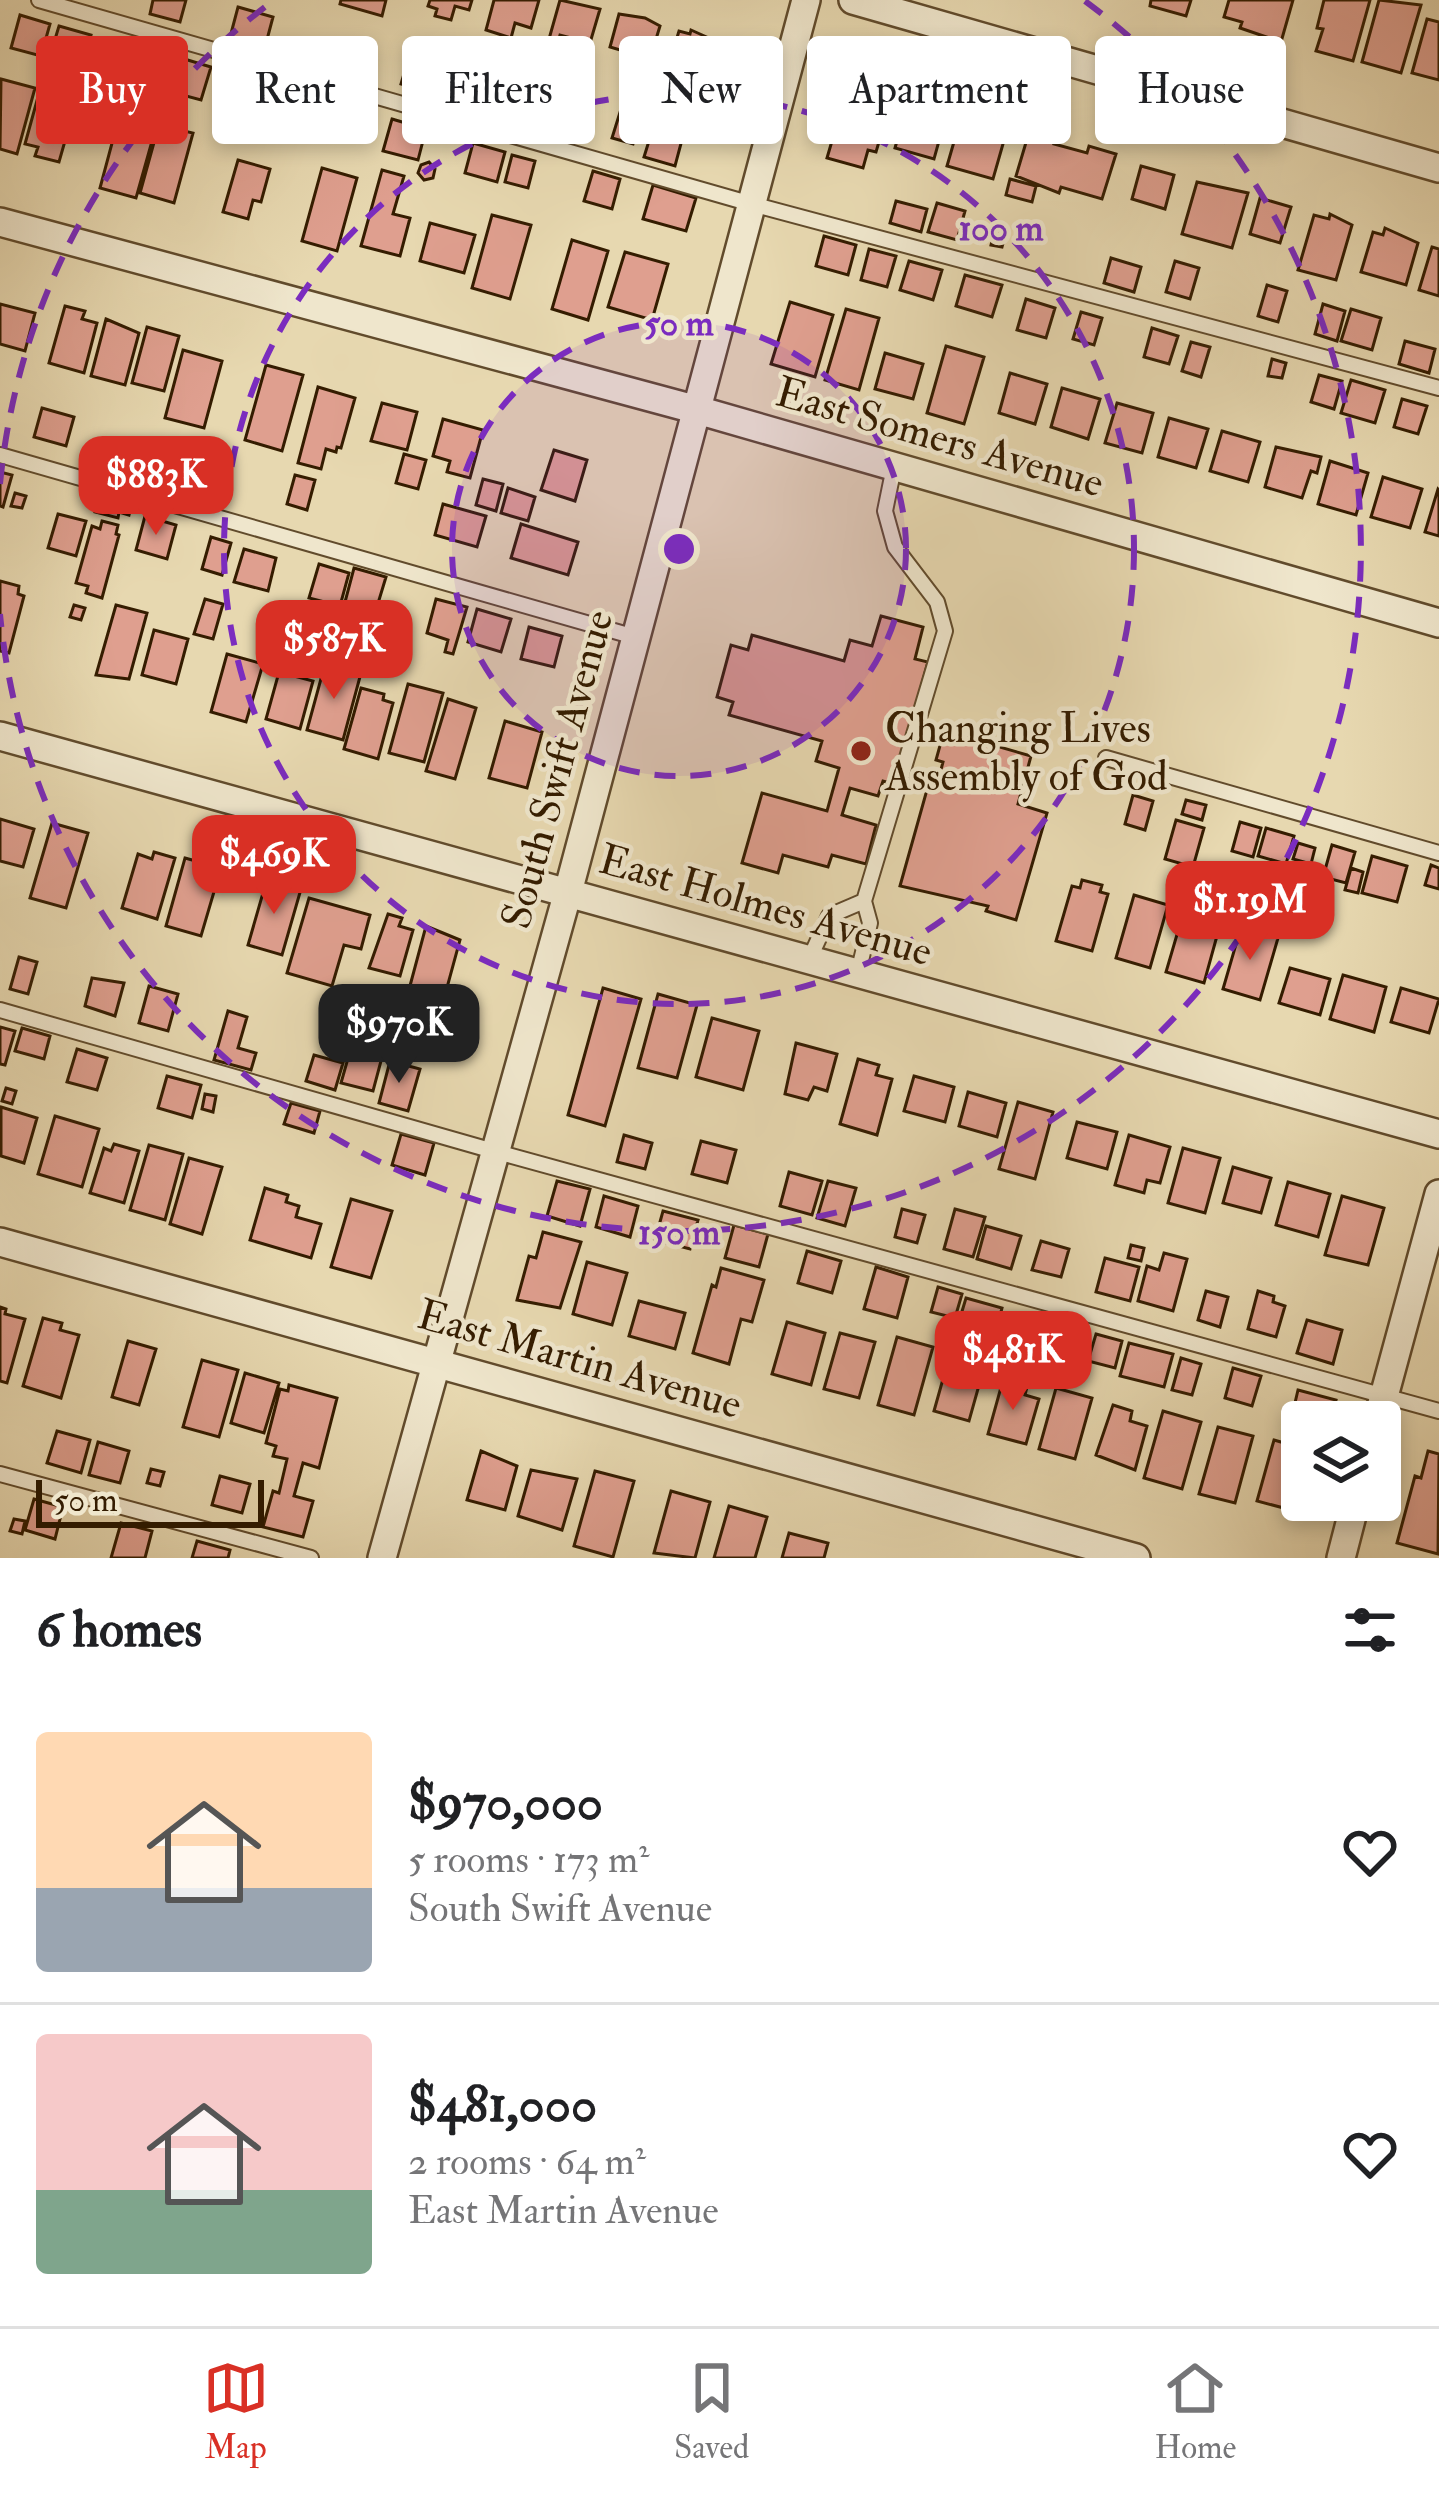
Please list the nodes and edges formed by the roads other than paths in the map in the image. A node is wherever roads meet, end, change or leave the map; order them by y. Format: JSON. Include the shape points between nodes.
{"nodes":[{"id":1,"x":39,"y":0,"type":"edge"},
{"id":2,"x":806,"y":0,"type":"edge"},
{"id":3,"x":853,"y":0,"type":"edge"},
{"id":4,"x":1439,"y":168,"type":"edge"},
{"id":5,"x":748,"y":203,"type":"junction"},
{"id":6,"x":0,"y":222,"type":"edge"},
{"id":7,"x":1439,"y":388,"type":"edge"},
{"id":8,"x":694,"y":409,"type":"junction"},
{"id":9,"x":0,"y":455,"type":"edge"},
{"id":10,"x":894,"y":466,"type":"junction"},
{"id":11,"x":1439,"y":623,"type":"edge"},
{"id":12,"x":634,"y":637,"type":"junction"},
{"id":13,"x":0,"y":736,"type":"edge"},
{"id":14,"x":1106,"y":758,"type":"dead end"},
{"id":15,"x":1439,"y":853,"type":"edge"},
{"id":16,"x":568,"y":892,"type":"junction"},
{"id":17,"x":864,"y":901,"type":"junction"},
{"id":18,"x":809,"y":960,"type":"junction"},
{"id":19,"x":858,"y":973,"type":"junction"},
{"id":20,"x":0,"y":1010,"type":"edge"},
{"id":21,"x":1439,"y":1134,"type":"edge"},
{"id":22,"x":497,"y":1152,"type":"junction"},
{"id":23,"x":1439,"y":1194,"type":"edge"},
{"id":24,"x":0,"y":1242,"type":"edge"},
{"id":25,"x":437,"y":1361,"type":"junction"},
{"id":26,"x":1353,"y":1401,"type":"edge"},
{"id":27,"x":1382,"y":1401,"type":"edge"},
{"id":28,"x":1401,"y":1410,"type":"edge"},
{"id":29,"x":1439,"y":1411,"type":"edge"},
{"id":30,"x":0,"y":1474,"type":"edge"},
{"id":31,"x":1351,"y":1521,"type":"edge"},
{"id":32,"x":311,"y":1558,"type":"edge"},
{"id":33,"x":382,"y":1558,"type":"edge"},
{"id":34,"x":1136,"y":1558,"type":"edge"},
{"id":35,"x":1341,"y":1558,"type":"edge"}],
"edges":[{"from":1,"to":5,"type":"lane"},
{"from":2,"to":5,"type":"street","name":"South Swift Avenue"},
{"from":3,"to":4,"type":"street"},
{"from":5,"to":7,"type":"lane"},
{"from":5,"to":8,"type":"street","name":"South Swift Avenue"},
{"from":6,"to":8,"type":"street","name":"East Somers Avenue"},
{"from":8,"to":10,"type":"street","name":"East Somers Avenue"},
{"from":8,"to":12,"type":"street","name":"South Swift Avenue"},
{"from":9,"to":12,"type":"lane"},
{"from":10,"to":11,"type":"street","name":"East Somers Avenue"},
{"from":10,"to":17,"type":"lane","via":[[885,511],[895,547],[937,602],[945,632]]},
{"from":12,"to":16,"type":"street","name":"South Swift Avenue"},
{"from":13,"to":16,"type":"street","name":"East Holmes Avenue"},
{"from":14,"to":15,"type":"lane"},
{"from":16,"to":18,"type":"street","name":"East Holmes Avenue"},
{"from":16,"to":22,"type":"street","name":"South Swift Avenue"},
{"from":17,"to":18,"type":"lane","via":[[830,916]]},
{"from":17,"to":19,"type":"lane","via":[[870,923]]},
{"from":18,"to":19,"type":"street","name":"East Holmes Avenue"},
{"from":19,"to":21,"type":"street","name":"East Holmes Avenue"},
{"from":20,"to":22,"type":"lane"},
{"from":22,"to":25,"type":"street","name":"South Swift Avenue"},
{"from":22,"to":26,"type":"lane"},
{"from":23,"to":27,"type":"street"},
{"from":24,"to":25,"type":"street","name":"East Martin Avenue"},
{"from":25,"to":33,"type":"street","name":"South Swift Avenue"},
{"from":25,"to":34,"type":"street","name":"East Martin Avenue"},
{"from":28,"to":29,"type":"lane"},
{"from":30,"to":32,"type":"lane"},
{"from":31,"to":35,"type":"street"}]}
